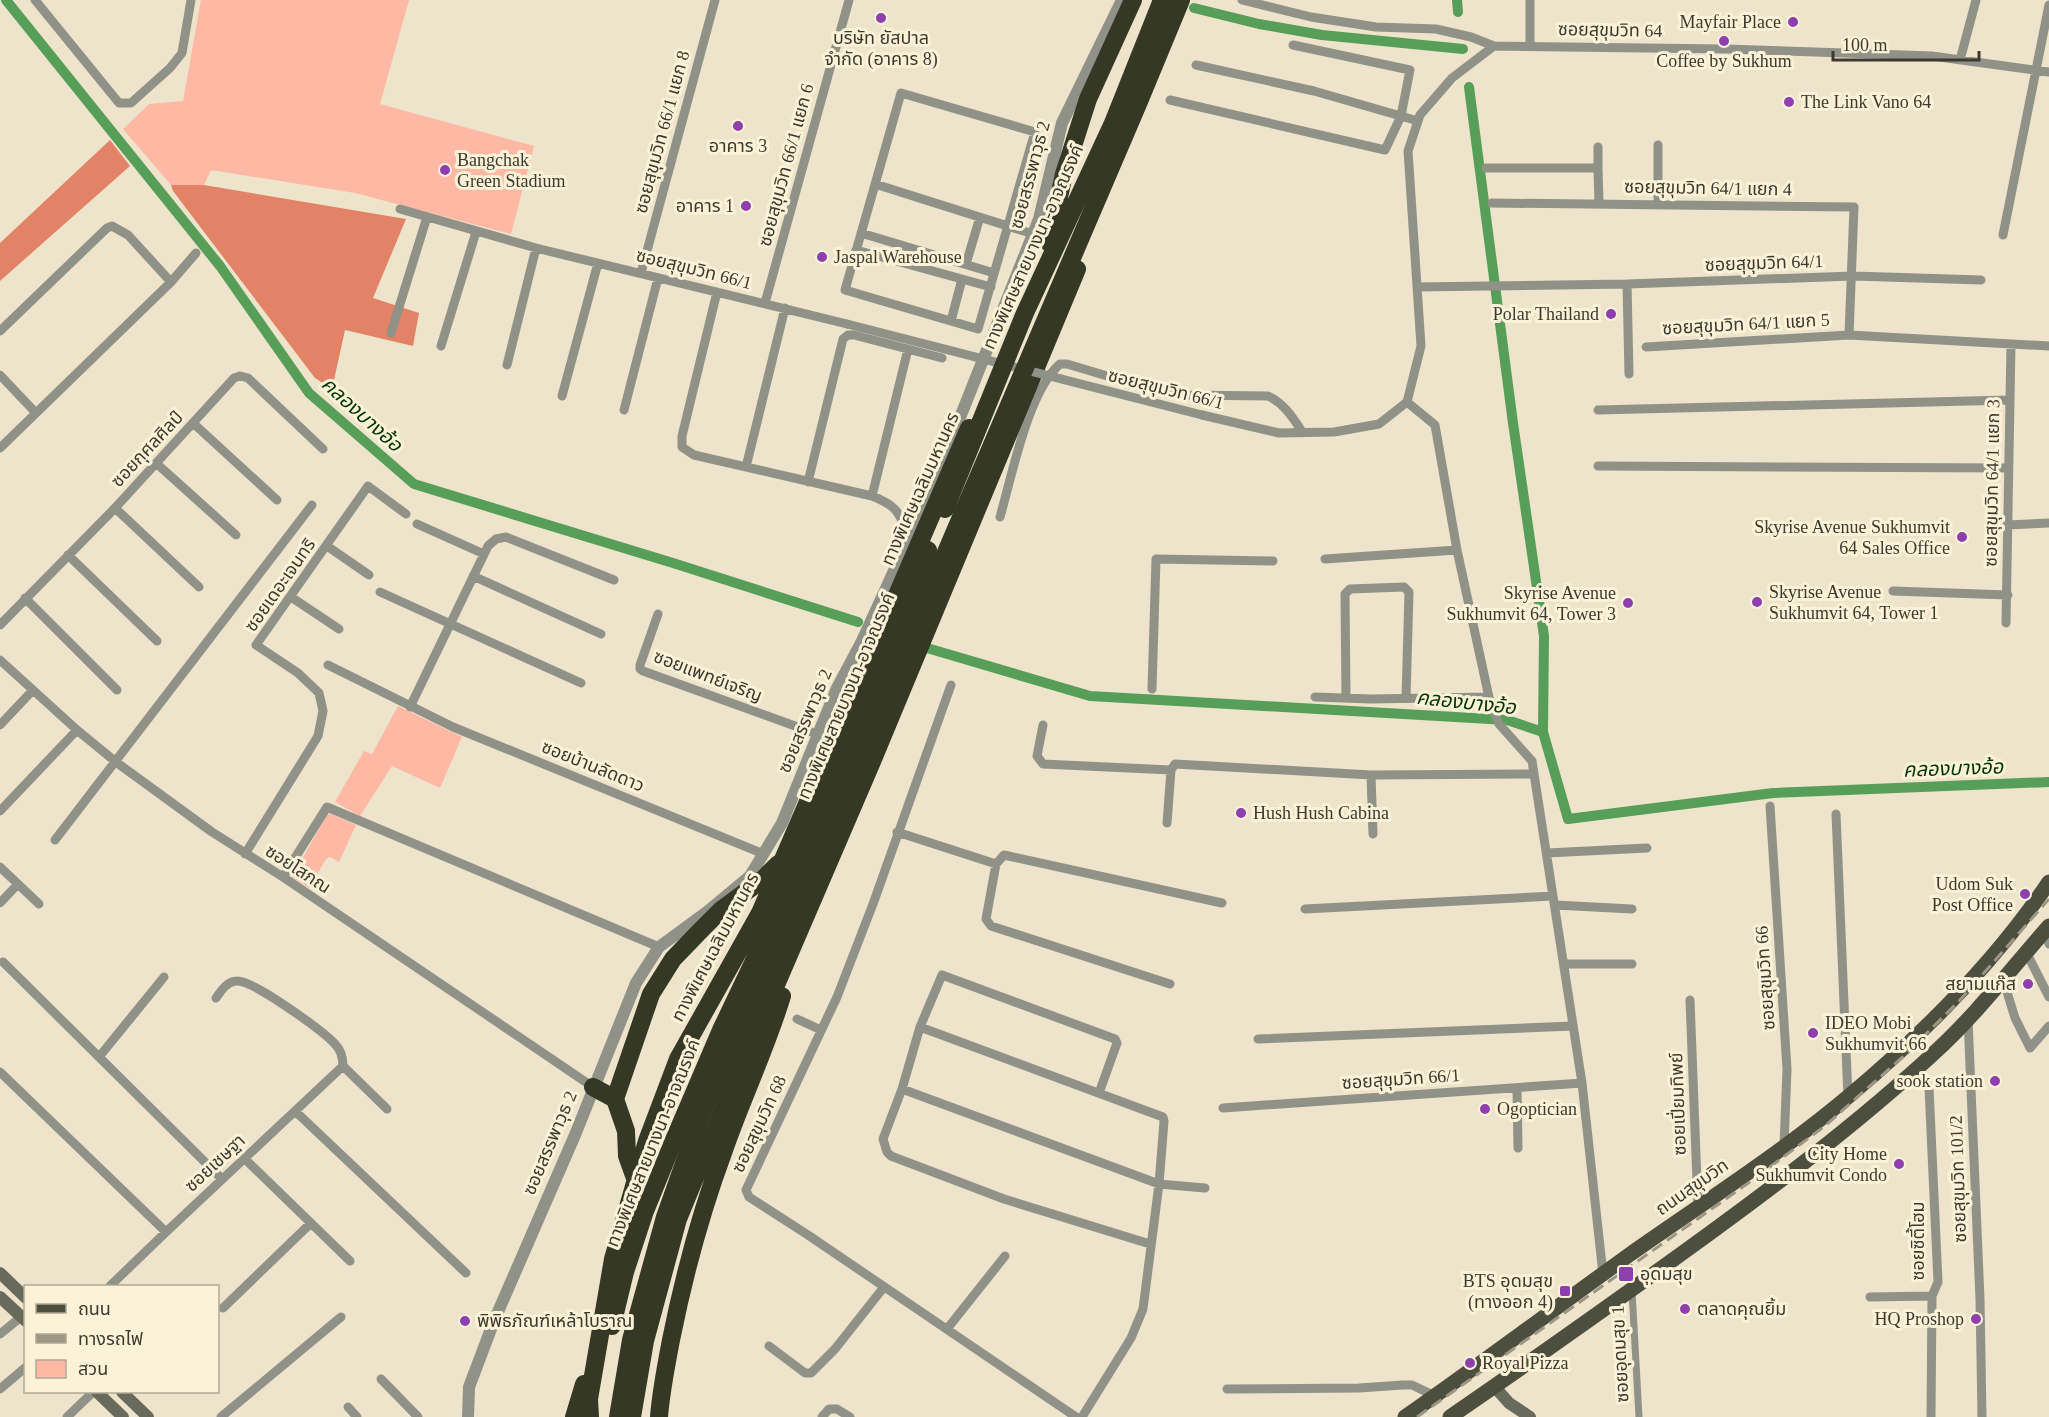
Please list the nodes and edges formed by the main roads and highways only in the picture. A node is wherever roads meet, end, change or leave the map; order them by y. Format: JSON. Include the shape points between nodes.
{"nodes":[{"id":1,"x":1133,"y":0,"type":"edge"},
{"id":2,"x":1162,"y":0,"type":"edge"},
{"id":3,"x":1181,"y":0,"type":"edge"},
{"id":4,"x":1191,"y":0,"type":"edge"},
{"id":5,"x":1044,"y":271,"type":"junction"},
{"id":6,"x":785,"y":855,"type":"junction"},
{"id":7,"x":2049,"y":882,"type":"edge"},
{"id":8,"x":803,"y":922,"type":"junction"},
{"id":9,"x":2047,"y":934,"type":"edge"},
{"id":10,"x":593,"y":1087,"type":"road end"},
{"id":11,"x":615,"y":1099,"type":"junction"},
{"id":12,"x":704,"y":1155,"type":"junction"},
{"id":13,"x":636,"y":1181,"type":"junction"},
{"id":14,"x":0,"y":1273,"type":"edge"},
{"id":15,"x":24,"y":1296,"type":"edge"},
{"id":16,"x":0,"y":1297,"type":"edge"},
{"id":17,"x":23,"y":1319,"type":"edge"},
{"id":18,"x":600,"y":1332,"type":"junction"},
{"id":19,"x":1480,"y":1364,"type":"junction"},
{"id":20,"x":1494,"y":1386,"type":"junction"},
{"id":21,"x":96,"y":1393,"type":"edge"},
{"id":22,"x":123,"y":1393,"type":"edge"},
{"id":23,"x":588,"y":1411,"type":"edge"},
{"id":24,"x":123,"y":1417,"type":"edge"},
{"id":25,"x":148,"y":1417,"type":"edge"},
{"id":26,"x":574,"y":1417,"type":"edge"},
{"id":27,"x":597,"y":1417,"type":"edge"},
{"id":28,"x":618,"y":1417,"type":"edge"},
{"id":29,"x":632,"y":1417,"type":"edge"},
{"id":30,"x":642,"y":1417,"type":"edge"},
{"id":31,"x":659,"y":1417,"type":"edge"},
{"id":32,"x":1406,"y":1417,"type":"edge"},
{"id":33,"x":1450,"y":1417,"type":"edge"},
{"id":34,"x":1530,"y":1417,"type":"edge"}],
"edges":[{"from":1,"to":5,"type":"highway","bridge":true,"via":[[1081,120],[1064,174]]},
{"from":2,"to":5,"type":"highway","name":"ทางพิเศษสายบางนา-อาจณรงค์","bridge":true,"via":[[1113,123]]},
{"from":2,"to":6,"type":"highway","name":"ทางพิเศษเฉลิมมหานคร","via":[[928,520]]},
{"from":3,"to":28,"type":"highway","name":"ทางพิเศษสายบางนา-อาจณรงค์","bridge":true,"via":[[768,969],[699,1121],[647,1278],[631,1340]]},
{"from":4,"to":8,"type":"highway"},
{"from":5,"to":27,"type":"highway","name":"ทางพิเศษสายบางนา-อาจณรงค์","bridge":true,"via":[[867,704],[713,1048],[645,1211],[625,1272]]},
{"from":6,"to":11,"type":"highway","via":[[763,879],[721,910],[674,959],[651,994]]},
{"from":6,"to":13,"type":"highway","name":"ทางพิเศษเฉลิมมหานคร","via":[[760,913],[678,1059]]},
{"from":7,"to":19,"type":"main road","name":"ถนนสุขุมวิท","via":[[1977,973],[1848,1096]]},
{"from":8,"to":12,"type":"highway"},
{"from":8,"to":31,"type":"highway","via":[[774,1023],[702,1216],[681,1289]]},
{"from":9,"to":20,"type":"main road","via":[[1918,1068],[1841,1134]]},
{"from":10,"to":11,"type":"highway"},
{"from":11,"to":13,"type":"highway"},
{"from":12,"to":29,"type":"highway","via":[[678,1218],[645,1341]]},
{"from":12,"to":30,"type":"highway","via":[[656,1344]]},
{"from":13,"to":18,"type":"highway","name":"ทางพิเศษเฉลิมมหานคร","via":[[613,1259]]},
{"from":14,"to":15,"type":"main road"},
{"from":16,"to":17,"type":"main road"},
{"from":18,"to":23,"type":"highway"},
{"from":18,"to":26,"type":"highway"},
{"from":19,"to":20,"type":"main road"},
{"from":19,"to":32,"type":"main road","name":"ถนนสุขุมวิท"},
{"from":20,"to":33,"type":"main road"},
{"from":20,"to":34,"type":"main road"},
{"from":21,"to":24,"type":"main road"},
{"from":22,"to":25,"type":"main road"}]}
